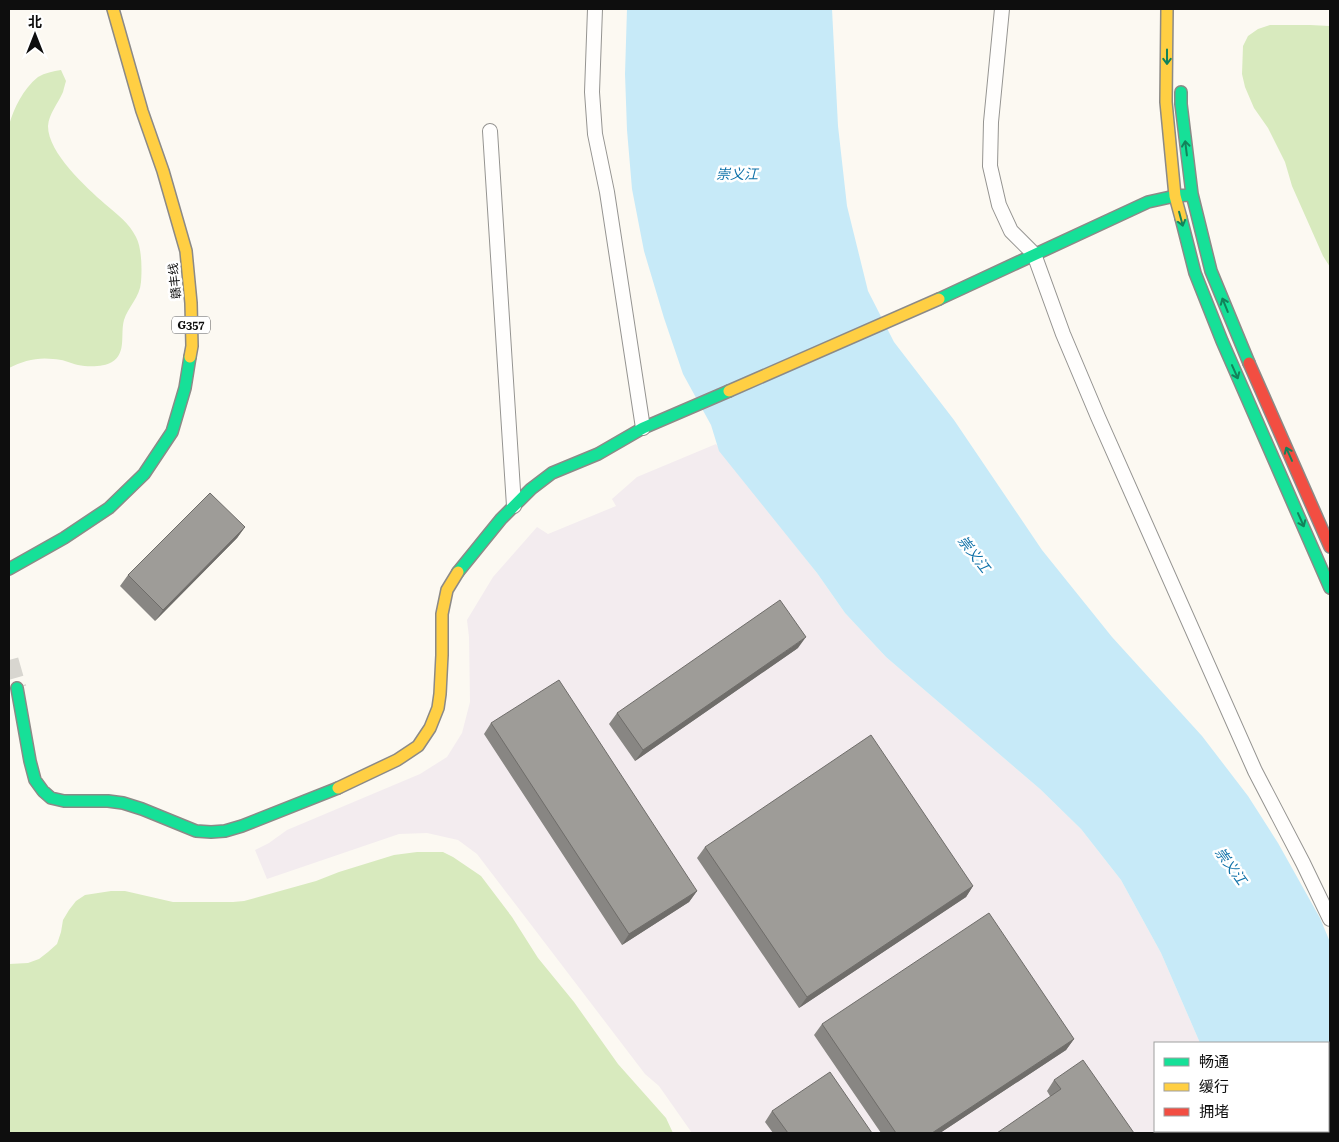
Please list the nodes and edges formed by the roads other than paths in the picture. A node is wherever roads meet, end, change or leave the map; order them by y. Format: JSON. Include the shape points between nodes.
{"nodes":[{"id":1,"x":113,"y":9,"type":"edge"},
{"id":2,"x":595,"y":9,"type":"edge"},
{"id":3,"x":1002,"y":9,"type":"edge"},
{"id":4,"x":1167,"y":9,"type":"edge"},
{"id":5,"x":1181,"y":85,"type":"dead end"},
{"id":6,"x":490,"y":131,"type":"dead end"},
{"id":7,"x":1192,"y":194,"type":"junction"},
{"id":8,"x":1175,"y":196,"type":"junction"},
{"id":9,"x":1034,"y":254,"type":"junction"},
{"id":10,"x":643,"y":428,"type":"junction"},
{"id":11,"x":514,"y":506,"type":"junction"},
{"id":12,"x":1330,"y":547,"type":"edge"},
{"id":13,"x":9,"y":569,"type":"edge"},
{"id":14,"x":1330,"y":588,"type":"edge"},
{"id":15,"x":17,"y":688,"type":"tunnel mouth"},
{"id":16,"x":1330,"y":919,"type":"edge"}],
"edges":[{"from":1,"to":13,"type":"main road","name":"赣丰线","number":"G357","via":[[186,251],[192,346],[185,388],[172,432],[144,474],[109,508]]},
{"from":2,"to":10,"type":"street","via":[[592,92],[595,134]]},
{"from":3,"to":9,"type":"street","via":[[990,166],[999,205],[1011,230]]},
{"from":4,"to":8,"type":"main road","one_way":true,"via":[[1166,102]]},
{"from":7,"to":5,"type":"main road","one_way":true},
{"from":6,"to":11,"type":"street"},
{"from":7,"to":8,"type":"main road"},
{"from":12,"to":7,"type":"main road","one_way":true,"via":[[1211,271]]},
{"from":8,"to":9,"type":"main road","via":[[1148,202]]},
{"from":8,"to":14,"type":"main road","one_way":true,"via":[[1195,273]]},
{"from":9,"to":10,"type":"main road","via":[[904,315]]},
{"from":9,"to":16,"type":"street","via":[[1098,417],[1255,771]]},
{"from":10,"to":11,"type":"main road","via":[[598,454],[552,474]]},
{"from":11,"to":15,"type":"main road","via":[[459,570],[448,590],[442,614],[438,708],[418,746],[342,786],[242,826],[225,831],[196,831],[123,803],[51,798],[35,780]]}]}
